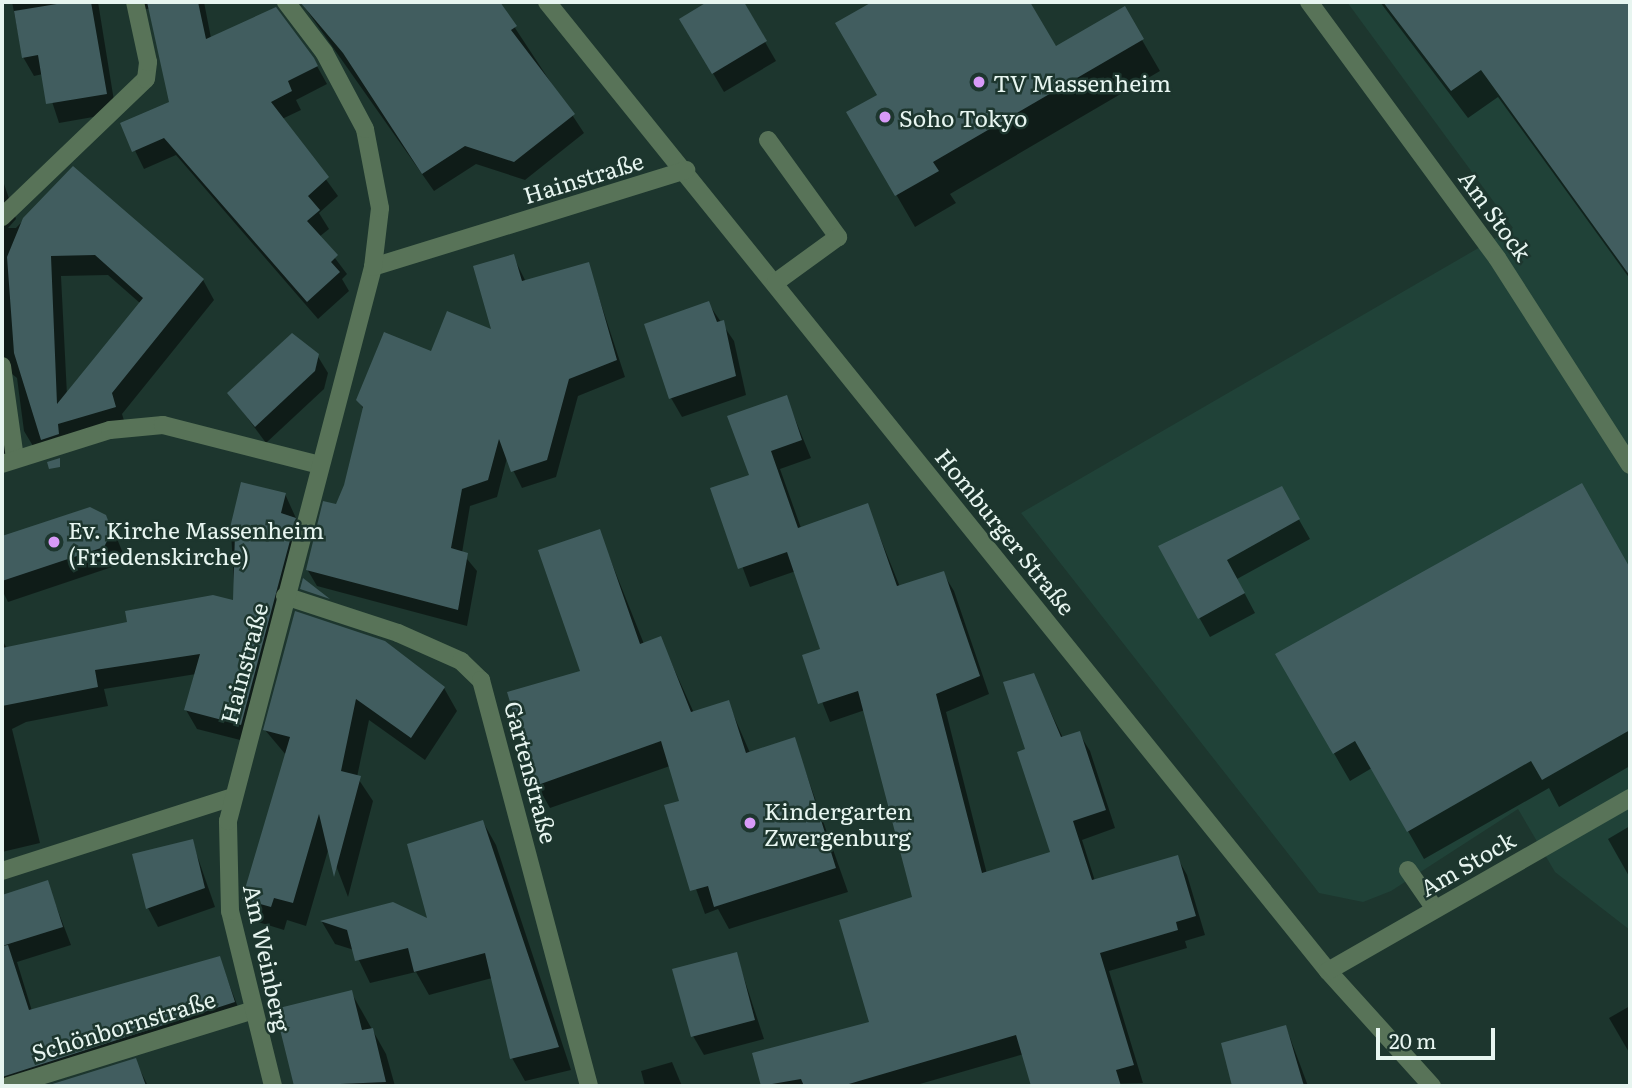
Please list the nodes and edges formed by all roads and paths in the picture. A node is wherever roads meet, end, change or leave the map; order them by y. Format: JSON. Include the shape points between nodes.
{"nodes":[{"id":1,"x":135,"y":2,"type":"edge"},
{"id":2,"x":286,"y":2,"type":"edge"},
{"id":3,"x":547,"y":2,"type":"edge"},
{"id":4,"x":1310,"y":2,"type":"edge"},
{"id":5,"x":768,"y":140,"type":"dead end"},
{"id":6,"x":686,"y":170,"type":"junction"},
{"id":7,"x":2,"y":217,"type":"edge"},
{"id":8,"x":373,"y":267,"type":"junction"},
{"id":9,"x":776,"y":282,"type":"junction"},
{"id":10,"x":2,"y":366,"type":"edge"},
{"id":11,"x":8,"y":462,"type":"edge"},
{"id":12,"x":320,"y":465,"type":"junction"},
{"id":13,"x":1630,"y":465,"type":"edge"},
{"id":14,"x":285,"y":596,"type":"junction"},
{"id":15,"x":233,"y":797,"type":"junction"},
{"id":16,"x":1630,"y":798,"type":"edge"},
{"id":17,"x":1408,"y":870,"type":"dead end"},
{"id":18,"x":2,"y":871,"type":"edge"},
{"id":19,"x":1435,"y":909,"type":"junction"},
{"id":20,"x":1328,"y":971,"type":"junction"},
{"id":21,"x":253,"y":1010,"type":"junction"},
{"id":22,"x":8,"y":1086,"type":"edge"},
{"id":23,"x":273,"y":1086,"type":"edge"},
{"id":24,"x":589,"y":1086,"type":"edge"},
{"id":25,"x":1432,"y":1086,"type":"edge"}],
"edges":[{"from":1,"to":7,"type":"street","via":[[146,79]]},
{"from":2,"to":8,"type":"street","name":"Hainstraße","via":[[324,52],[365,129],[380,183]]},
{"from":3,"to":6,"type":"street","name":"Homburger Straße"},
{"from":4,"to":13,"type":"street","name":"Am Stock","via":[[1497,258]]},
{"from":5,"to":9,"type":"street","via":[[838,237]]},
{"from":6,"to":8,"type":"street","name":"Hainstraße"},
{"from":6,"to":9,"type":"street","name":"Homburger Straße"},
{"from":8,"to":12,"type":"street","name":"Hainstraße"},
{"from":9,"to":20,"type":"street","name":"Homburger Straße"},
{"from":10,"to":11,"type":"street"},
{"from":11,"to":12,"type":"street","via":[[110,430],[163,425]]},
{"from":12,"to":14,"type":"street","name":"Hainstraße"},
{"from":14,"to":15,"type":"street","name":"Hainstraße"},
{"from":14,"to":24,"type":"street","name":"Gartenstraße","via":[[398,633],[461,661],[481,680]]},
{"from":15,"to":18,"type":"street"},
{"from":15,"to":21,"type":"street","name":"Am Weinberg","via":[[226,876]]},
{"from":16,"to":19,"type":"street","name":"Am Stock"},
{"from":17,"to":19,"type":"street"},
{"from":19,"to":20,"type":"street","name":"Am Stock"},
{"from":20,"to":25,"type":"street","name":"Homburger Straße"},
{"from":21,"to":22,"type":"street","name":"Schönbornstraße"},
{"from":21,"to":23,"type":"street","name":"Am Weinberg"}]}
